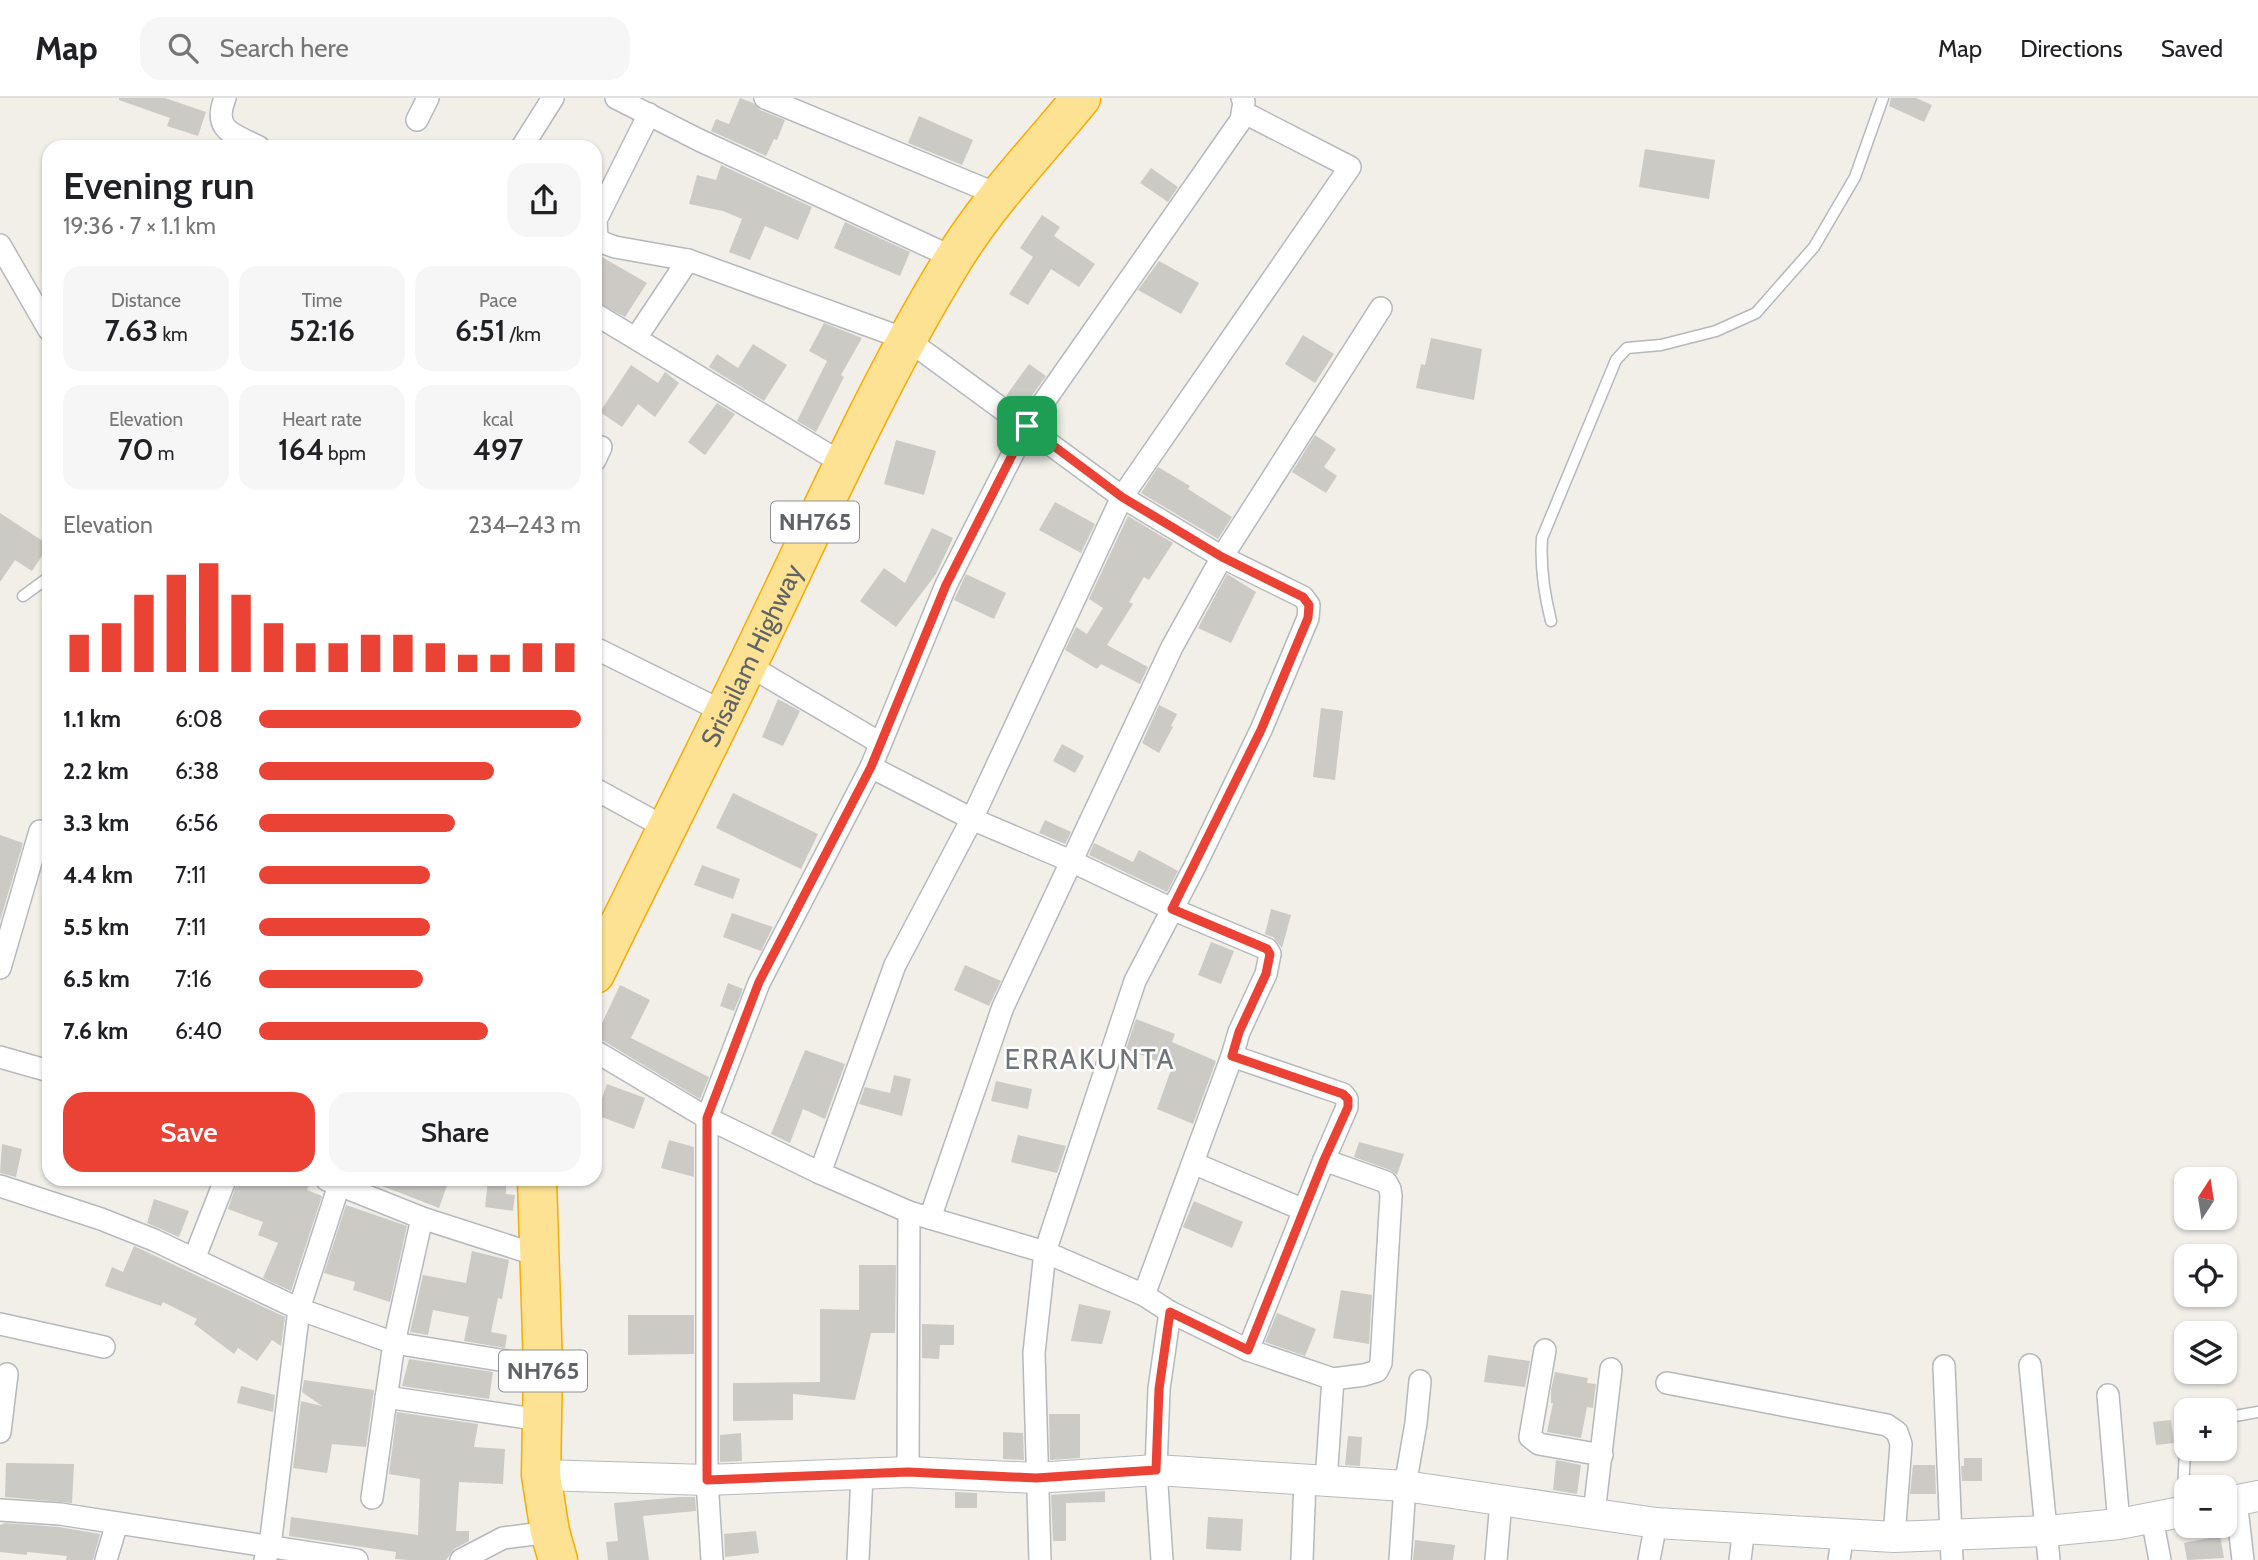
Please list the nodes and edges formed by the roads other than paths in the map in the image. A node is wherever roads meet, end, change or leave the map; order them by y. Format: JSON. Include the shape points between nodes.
{"nodes":[{"id":1,"x":225,"y":98,"type":"edge"},
{"id":2,"x":428,"y":98,"type":"edge"},
{"id":3,"x":553,"y":98,"type":"edge"},
{"id":4,"x":617,"y":98,"type":"edge"},
{"id":5,"x":765,"y":98,"type":"edge"},
{"id":6,"x":1081,"y":98,"type":"edge"},
{"id":7,"x":1882,"y":98,"type":"edge"},
{"id":8,"x":1243,"y":105,"type":"edge"},
{"id":9,"x":649,"y":114,"type":"junction"},
{"id":10,"x":416,"y":120,"type":"dead end"},
{"id":11,"x":246,"y":140,"type":"edge"},
{"id":12,"x":526,"y":140,"type":"edge"},
{"id":13,"x":999,"y":195,"type":"junction"},
{"id":14,"x":602,"y":207,"type":"edge"},
{"id":15,"x":602,"y":242,"type":"edge"},
{"id":16,"x":0,"y":245,"type":"edge"},
{"id":17,"x":954,"y":258,"type":"junction"},
{"id":18,"x":688,"y":260,"type":"junction"},
{"id":19,"x":1381,"y":308,"type":"dead end"},
{"id":20,"x":42,"y":318,"type":"edge"},
{"id":21,"x":602,"y":318,"type":"edge"},
{"id":22,"x":636,"y":338,"type":"junction"},
{"id":23,"x":908,"y":340,"type":"junction"},
{"id":24,"x":1027,"y":426,"type":"junction"},
{"id":25,"x":842,"y":463,"type":"junction"},
{"id":26,"x":1122,"y":497,"type":"junction"},
{"id":27,"x":1222,"y":557,"type":"junction"},
{"id":28,"x":42,"y":582,"type":"edge"},
{"id":29,"x":23,"y":596,"type":"dead end"},
{"id":30,"x":1551,"y":621,"type":"dead end"},
{"id":31,"x":602,"y":651,"type":"edge"},
{"id":32,"x":748,"y":665,"type":"junction"},
{"id":33,"x":724,"y":712,"type":"junction"},
{"id":34,"x":880,"y":743,"type":"junction"},
{"id":35,"x":871,"y":767,"type":"junction"},
{"id":36,"x":602,"y":793,"type":"edge"},
{"id":37,"x":972,"y":819,"type":"junction"},
{"id":38,"x":666,"y":828,"type":"junction"},
{"id":39,"x":42,"y":832,"type":"edge"},
{"id":40,"x":1073,"y":862,"type":"junction"},
{"id":41,"x":1172,"y":909,"type":"junction"},
{"id":42,"x":602,"y":960,"type":"edge"},
{"id":43,"x":0,"y":968,"type":"edge"},
{"id":44,"x":602,"y":1055,"type":"edge"},
{"id":45,"x":0,"y":1056,"type":"edge"},
{"id":46,"x":1232,"y":1056,"type":"junction"},
{"id":47,"x":42,"y":1069,"type":"edge"},
{"id":48,"x":707,"y":1118,"type":"junction"},
{"id":49,"x":1324,"y":1160,"type":"junction"},
{"id":50,"x":1193,"y":1163,"type":"junction"},
{"id":51,"x":820,"y":1173,"type":"junction"},
{"id":52,"x":0,"y":1186,"type":"edge"},
{"id":53,"x":223,"y":1186,"type":"edge"},
{"id":54,"x":331,"y":1186,"type":"edge"},
{"id":55,"x":342,"y":1186,"type":"edge"},
{"id":56,"x":537,"y":1186,"type":"edge"},
{"id":57,"x":1304,"y":1210,"type":"junction"},
{"id":58,"x":920,"y":1215,"type":"junction"},
{"id":59,"x":422,"y":1218,"type":"junction"},
{"id":60,"x":1045,"y":1252,"type":"junction"},
{"id":61,"x":540,"y":1256,"type":"junction"},
{"id":62,"x":194,"y":1259,"type":"junction"},
{"id":63,"x":1144,"y":1295,"type":"junction"},
{"id":64,"x":299,"y":1309,"type":"junction"},
{"id":65,"x":1170,"y":1312,"type":"junction"},
{"id":66,"x":0,"y":1324,"type":"edge"},
{"id":67,"x":394,"y":1343,"type":"junction"},
{"id":68,"x":104,"y":1347,"type":"dead end"},
{"id":69,"x":1248,"y":1350,"type":"junction"},
{"id":70,"x":1545,"y":1350,"type":"dead end"},
{"id":71,"x":1944,"y":1366,"type":"dead end"},
{"id":72,"x":2029,"y":1366,"type":"dead end"},
{"id":73,"x":543,"y":1367,"type":"junction"},
{"id":74,"x":1611,"y":1369,"type":"dead end"},
{"id":75,"x":7,"y":1374,"type":"dead end"},
{"id":76,"x":1333,"y":1379,"type":"junction"},
{"id":77,"x":1420,"y":1381,"type":"dead end"},
{"id":78,"x":1667,"y":1383,"type":"dead end"},
{"id":79,"x":2108,"y":1395,"type":"dead end"},
{"id":80,"x":386,"y":1397,"type":"junction"},
{"id":81,"x":2258,"y":1412,"type":"edge"},
{"id":82,"x":2237,"y":1416,"type":"edge"},
{"id":83,"x":541,"y":1420,"type":"junction"},
{"id":84,"x":0,"y":1432,"type":"edge"},
{"id":85,"x":1602,"y":1455,"type":"junction"},
{"id":86,"x":1156,"y":1470,"type":"junction"},
{"id":87,"x":908,"y":1472,"type":"junction"},
{"id":88,"x":541,"y":1475,"type":"junction"},
{"id":89,"x":862,"y":1475,"type":"junction"},
{"id":90,"x":1036,"y":1478,"type":"junction"},
{"id":91,"x":707,"y":1480,"type":"junction"},
{"id":92,"x":1316,"y":1480,"type":"junction"},
{"id":93,"x":1405,"y":1486,"type":"junction"},
{"id":94,"x":372,"y":1498,"type":"dead end"},
{"id":95,"x":2240,"y":1500,"type":"edge"},
{"id":96,"x":1501,"y":1501,"type":"junction"},
{"id":97,"x":0,"y":1510,"type":"edge"},
{"id":98,"x":1594,"y":1513,"type":"junction"},
{"id":99,"x":2174,"y":1513,"type":"edge"},
{"id":100,"x":2152,"y":1518,"type":"junction"},
{"id":101,"x":1656,"y":1522,"type":"junction"},
{"id":102,"x":117,"y":1523,"type":"junction"},
{"id":103,"x":2119,"y":1524,"type":"junction"},
{"id":104,"x":1744,"y":1528,"type":"junction"},
{"id":105,"x":1894,"y":1537,"type":"junction"},
{"id":106,"x":2048,"y":1545,"type":"edge"},
{"id":107,"x":554,"y":1546,"type":"edge"},
{"id":108,"x":1841,"y":1547,"type":"edge"},
{"id":109,"x":1951,"y":1548,"type":"edge"},
{"id":110,"x":268,"y":1553,"type":"edge"},
{"id":111,"x":106,"y":1560,"type":"edge"},
{"id":112,"x":358,"y":1560,"type":"edge"},
{"id":113,"x":461,"y":1560,"type":"edge"},
{"id":114,"x":712,"y":1560,"type":"edge"},
{"id":115,"x":858,"y":1560,"type":"edge"},
{"id":116,"x":1040,"y":1560,"type":"edge"},
{"id":117,"x":1162,"y":1560,"type":"edge"},
{"id":118,"x":1302,"y":1560,"type":"edge"},
{"id":119,"x":1400,"y":1560,"type":"edge"},
{"id":120,"x":1496,"y":1560,"type":"edge"},
{"id":121,"x":1650,"y":1560,"type":"edge"},
{"id":122,"x":1740,"y":1560,"type":"edge"},
{"id":123,"x":2160,"y":1560,"type":"edge"},
{"id":124,"x":2243,"y":1560,"type":"edge"}],
"edges":[{"from":1,"to":11,"type":"street","via":[[219,112],[221,122]]},
{"from":2,"to":10,"type":"street"},
{"from":3,"to":12,"type":"street"},
{"from":4,"to":9,"type":"street"},
{"from":5,"to":13,"type":"street"},
{"from":6,"to":13,"type":"highway","name":"Srisailam Highway","number":"NH765"},
{"from":7,"to":30,"type":"lane","via":[[1842,201],[1814,247],[1756,313],[1716,331],[1628,348],[1616,360],[1542,538],[1543,588]]},
{"from":8,"to":24,"type":"street","via":[[1241,120]]},
{"from":8,"to":26,"type":"street","via":[[1350,167]]},
{"from":9,"to":14,"type":"street"},
{"from":9,"to":17,"type":"street"},
{"from":13,"to":17,"type":"highway","name":"Srisailam Highway","number":"NH765"},
{"from":15,"to":18,"type":"street"},
{"from":16,"to":20,"type":"street"},
{"from":17,"to":23,"type":"highway","name":"Srisailam Highway","number":"NH765"},
{"from":18,"to":22,"type":"street"},
{"from":18,"to":23,"type":"street"},
{"from":19,"to":27,"type":"street"},
{"from":21,"to":22,"type":"street"},
{"from":22,"to":25,"type":"street"},
{"from":23,"to":24,"type":"street"},
{"from":23,"to":25,"type":"highway","name":"Srisailam Highway","number":"NH765"},
{"from":24,"to":26,"type":"street"},
{"from":24,"to":34,"type":"street","via":[[946,585]]},
{"from":25,"to":32,"type":"highway","name":"Srisailam Highway","number":"NH765"},
{"from":26,"to":27,"type":"street"},
{"from":26,"to":37,"type":"street"},
{"from":27,"to":40,"type":"street","via":[[1172,647]]},
{"from":27,"to":41,"type":"street","via":[[1303,597],[1309,611],[1261,730]]},
{"from":28,"to":29,"type":"lane"},
{"from":31,"to":33,"type":"street"},
{"from":32,"to":33,"type":"highway","name":"Srisailam Highway","number":"NH765"},
{"from":32,"to":34,"type":"street"},
{"from":33,"to":38,"type":"highway","name":"Srisailam Highway","number":"NH765"},
{"from":34,"to":35,"type":"street"},
{"from":35,"to":37,"type":"street"},
{"from":35,"to":48,"type":"street","via":[[759,982]]},
{"from":36,"to":38,"type":"street"},
{"from":37,"to":40,"type":"street"},
{"from":37,"to":51,"type":"street","via":[[895,965]]},
{"from":38,"to":42,"type":"highway","name":"Srisailam Highway","number":"NH765"},
{"from":39,"to":43,"type":"street"},
{"from":40,"to":41,"type":"street"},
{"from":40,"to":58,"type":"street","via":[[1003,1007]]},
{"from":41,"to":46,"type":"street","via":[[1270,954]]},
{"from":41,"to":60,"type":"street","via":[[1135,981]]},
{"from":44,"to":48,"type":"street"},
{"from":45,"to":47,"type":"street"},
{"from":46,"to":49,"type":"street","via":[[1348,1099]]},
{"from":46,"to":50,"type":"street"},
{"from":48,"to":51,"type":"street"},
{"from":48,"to":91,"type":"street"},
{"from":49,"to":57,"type":"street"},
{"from":49,"to":76,"type":"street","via":[[1386,1182],[1391,1196],[1381,1363],[1377,1371],[1364,1376]]},
{"from":50,"to":57,"type":"street"},
{"from":50,"to":63,"type":"street"},
{"from":51,"to":58,"type":"street"},
{"from":52,"to":62,"type":"street","via":[[101,1219]]},
{"from":53,"to":62,"type":"street"},
{"from":54,"to":64,"type":"street"},
{"from":55,"to":59,"type":"street"},
{"from":56,"to":61,"type":"highway","number":"NH765"},
{"from":57,"to":69,"type":"street"},
{"from":58,"to":60,"type":"street"},
{"from":58,"to":87,"type":"street"},
{"from":59,"to":61,"type":"street"},
{"from":59,"to":67,"type":"street"},
{"from":60,"to":63,"type":"street"},
{"from":60,"to":90,"type":"street","via":[[1034,1353]]},
{"from":61,"to":73,"type":"highway","number":"NH765"},
{"from":62,"to":64,"type":"street"},
{"from":63,"to":65,"type":"street"},
{"from":64,"to":67,"type":"street"},
{"from":64,"to":110,"type":"street"},
{"from":65,"to":69,"type":"street"},
{"from":65,"to":86,"type":"street","via":[[1159,1389]]},
{"from":66,"to":68,"type":"street"},
{"from":67,"to":73,"type":"street"},
{"from":67,"to":80,"type":"street"},
{"from":69,"to":76,"type":"street"},
{"from":70,"to":85,"type":"street","via":[[1530,1437],[1539,1444]]},
{"from":71,"to":109,"type":"street"},
{"from":72,"to":106,"type":"street"},
{"from":73,"to":83,"type":"highway","number":"NH765"},
{"from":74,"to":85,"type":"street"},
{"from":75,"to":84,"type":"street"},
{"from":76,"to":92,"type":"street"},
{"from":77,"to":93,"type":"street"},
{"from":78,"to":105,"type":"street","via":[[1887,1425],[1897,1432],[1901,1444]]},
{"from":79,"to":103,"type":"street"},
{"from":80,"to":83,"type":"street"},
{"from":80,"to":94,"type":"street"},
{"from":81,"to":82,"type":"lane"},
{"from":83,"to":88,"type":"highway","number":"NH765"},
{"from":85,"to":98,"type":"street"},
{"from":86,"to":90,"type":"street"},
{"from":86,"to":92,"type":"street"},
{"from":86,"to":117,"type":"street"},
{"from":87,"to":89,"type":"street"},
{"from":87,"to":90,"type":"street"},
{"from":88,"to":91,"type":"street"},
{"from":88,"to":107,"type":"highway","number":"NH765"},
{"from":89,"to":91,"type":"street"},
{"from":89,"to":115,"type":"street"},
{"from":90,"to":116,"type":"street"},
{"from":91,"to":114,"type":"street"},
{"from":92,"to":93,"type":"street"},
{"from":92,"to":118,"type":"street"},
{"from":93,"to":96,"type":"street"},
{"from":93,"to":119,"type":"street"},
{"from":95,"to":124,"type":"street"},
{"from":96,"to":98,"type":"street"},
{"from":96,"to":120,"type":"street"},
{"from":97,"to":102,"type":"street"},
{"from":98,"to":101,"type":"street"},
{"from":99,"to":100,"type":"street"},
{"from":100,"to":103,"type":"street"},
{"from":100,"to":123,"type":"street"},
{"from":101,"to":104,"type":"street"},
{"from":101,"to":121,"type":"street"},
{"from":102,"to":110,"type":"street"},
{"from":102,"to":111,"type":"street"},
{"from":103,"to":106,"type":"street"},
{"from":104,"to":108,"type":"street"},
{"from":104,"to":122,"type":"street"},
{"from":105,"to":108,"type":"street"},
{"from":105,"to":109,"type":"street"},
{"from":106,"to":109,"type":"street"},
{"from":107,"to":113,"type":"street","via":[[503,1538]]},
{"from":110,"to":112,"type":"street"}]}
